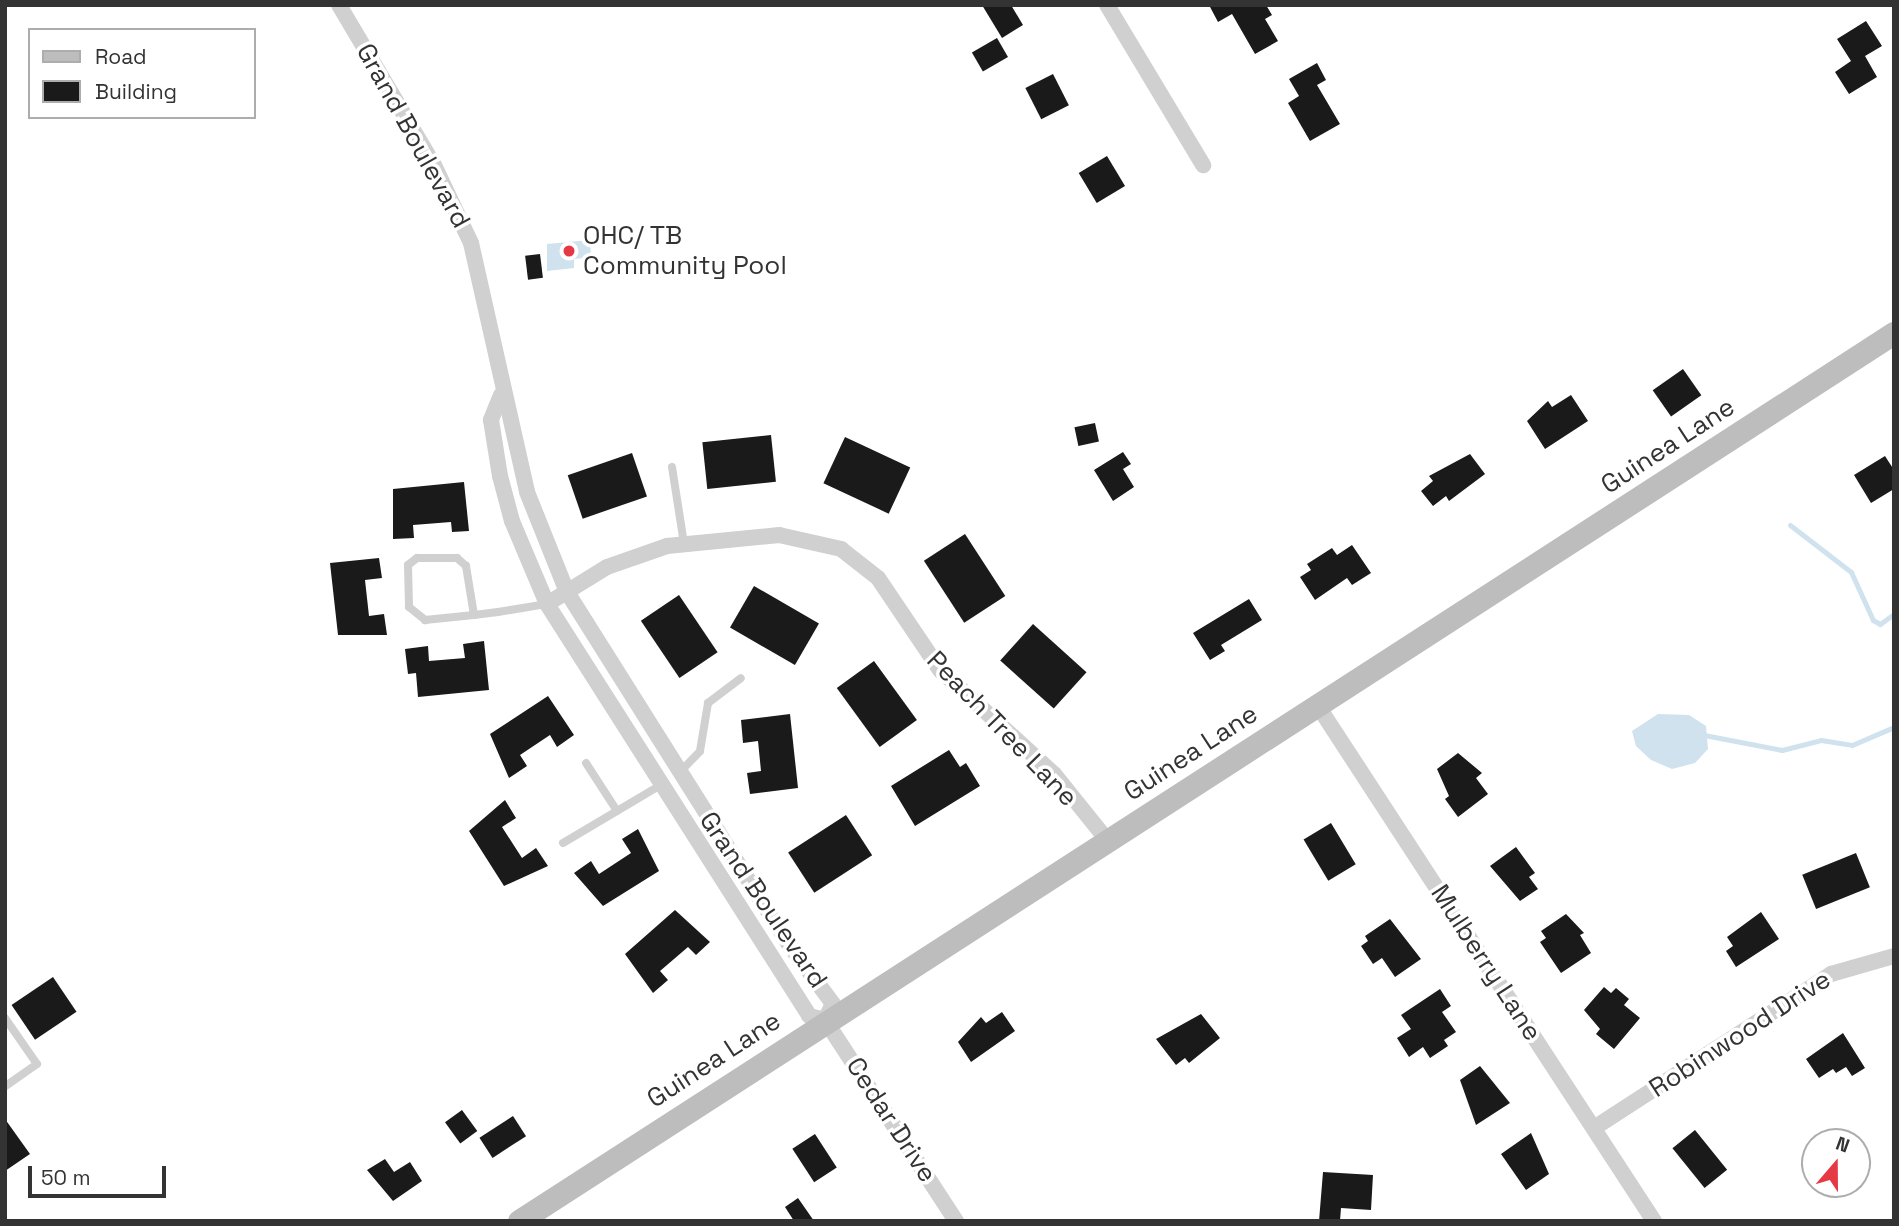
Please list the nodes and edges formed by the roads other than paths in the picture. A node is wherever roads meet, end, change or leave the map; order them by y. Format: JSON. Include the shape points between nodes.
{"nodes":[{"id":1,"x":339,"y":5,"type":"edge"},
{"id":2,"x":1107,"y":5,"type":"edge"},
{"id":3,"x":1203,"y":165,"type":"dead end"},
{"id":4,"x":1894,"y":333,"type":"edge"},
{"id":5,"x":501,"y":395,"type":"junction"},
{"id":6,"x":672,"y":467,"type":"dead end"},
{"id":7,"x":684,"y":544,"type":"junction"},
{"id":8,"x":567,"y":592,"type":"junction"},
{"id":9,"x":547,"y":604,"type":"junction"},
{"id":10,"x":474,"y":615,"type":"junction"},
{"id":11,"x":741,"y":678,"type":"dead end"},
{"id":12,"x":1318,"y":706,"type":"junction"},
{"id":13,"x":586,"y":763,"type":"dead end"},
{"id":14,"x":679,"y":773,"type":"junction"},
{"id":15,"x":659,"y":786,"type":"junction"},
{"id":16,"x":617,"y":811,"type":"junction"},
{"id":17,"x":1107,"y":840,"type":"junction"},
{"id":18,"x":563,"y":844,"type":"dead end"},
{"id":19,"x":776,"y":925,"type":"junction"},
{"id":20,"x":758,"y":937,"type":"junction"},
{"id":21,"x":1894,"y":956,"type":"edge"},
{"id":22,"x":5,"y":1018,"type":"edge"},
{"id":23,"x":825,"y":1020,"type":"junction"},
{"id":24,"x":5,"y":1086,"type":"edge"},
{"id":25,"x":1594,"y":1128,"type":"junction"},
{"id":26,"x":519,"y":1221,"type":"edge"},
{"id":27,"x":956,"y":1221,"type":"edge"},
{"id":28,"x":1654,"y":1221,"type":"edge"}],
"edges":[{"from":1,"to":5,"type":"street","name":"Grand Boulevard","via":[[459,213],[483,284]]},
{"from":2,"to":3,"type":"street"},
{"from":4,"to":12,"type":"street","name":"Guinea Lane"},
{"from":5,"to":8,"type":"street","name":"Grand Boulevard","via":[[514,420],[540,535]]},
{"from":5,"to":9,"type":"street","name":"Grand Boulevard","via":[[491,420],[500,476],[512,522]]},
{"from":6,"to":7,"type":"lane"},
{"from":7,"to":8,"type":"street","name":"Peach Tree Lane","via":[[640,553]]},
{"from":7,"to":17,"type":"street","name":"Peach Tree Lane","via":[[800,537],[841,549],[863,564],[940,670],[1054,774]]},
{"from":8,"to":9,"type":"street","name":"Peach Tree Lane"},
{"from":8,"to":14,"type":"street","name":"Grand Boulevard"},
{"from":9,"to":10,"type":"lane"},
{"from":9,"to":15,"type":"street","name":"Grand Boulevard"},
{"from":10,"to":10,"type":"lane","via":[[416,617],[409,607],[408,565],[417,558],[457,558],[466,566]]},
{"from":11,"to":14,"type":"lane","via":[[708,703],[700,751]]},
{"from":12,"to":17,"type":"street","name":"Guinea Lane"},
{"from":12,"to":25,"type":"street","name":"Mulberry Lane"},
{"from":13,"to":16,"type":"lane"},
{"from":14,"to":15,"type":"street"},
{"from":14,"to":19,"type":"street","name":"Grand Boulevard"},
{"from":15,"to":16,"type":"lane"},
{"from":15,"to":20,"type":"street","name":"Grand Boulevard"},
{"from":16,"to":18,"type":"lane"},
{"from":17,"to":23,"type":"street","name":"Guinea Lane"},
{"from":19,"to":20,"type":"street"},
{"from":19,"to":23,"type":"street","name":"Grand Boulevard","via":[[833,1004]]},
{"from":20,"to":23,"type":"street","name":"Grand Boulevard","via":[[809,1016]]},
{"from":21,"to":25,"type":"street","name":"Robinwood Drive","via":[[1832,974]]},
{"from":22,"to":24,"type":"lane","via":[[37,1064]]},
{"from":23,"to":26,"type":"street","name":"Guinea Lane"},
{"from":23,"to":27,"type":"street","name":"Cedar Drive"},
{"from":25,"to":28,"type":"street","name":"Mulberry Lane"}]}
